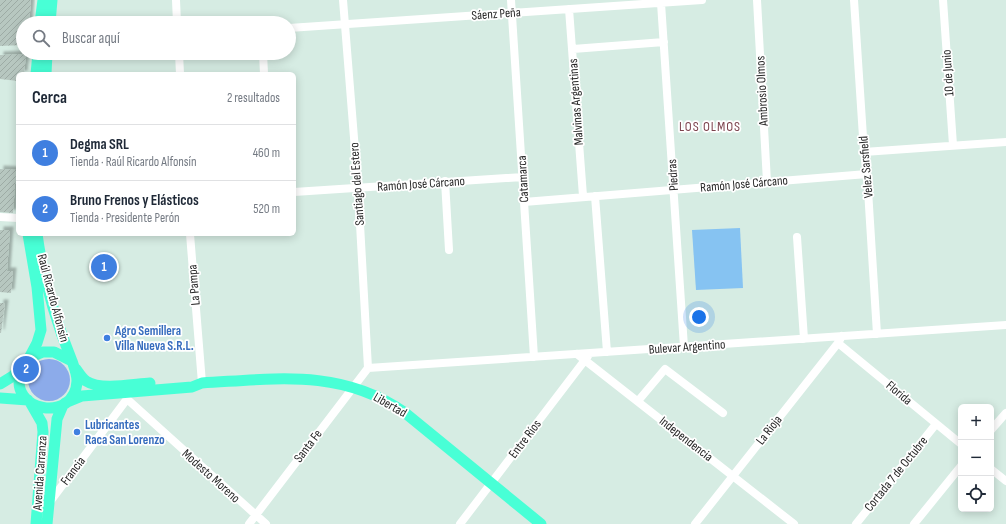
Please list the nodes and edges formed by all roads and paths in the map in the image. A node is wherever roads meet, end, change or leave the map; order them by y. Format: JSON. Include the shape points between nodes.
{"nodes":[{"id":1,"x":43,"y":0,"type":"edge"},
{"id":2,"x":52,"y":0,"type":"edge"},
{"id":3,"x":176,"y":0,"type":"edge"},
{"id":4,"x":343,"y":0,"type":"edge"},
{"id":5,"x":511,"y":0,"type":"edge"},
{"id":6,"x":702,"y":0,"type":"edge"},
{"id":7,"x":756,"y":0,"type":"edge"},
{"id":8,"x":854,"y":0,"type":"edge"},
{"id":9,"x":943,"y":0,"type":"edge"},
{"id":10,"x":682,"y":1,"type":"edge"},
{"id":11,"x":661,"y":3,"type":"junction"},
{"id":12,"x":595,"y":4,"type":"edge"},
{"id":13,"x":569,"y":9,"type":"junction"},
{"id":14,"x":512,"y":13,"type":"junction"},
{"id":15,"x":41,"y":16,"type":"edge"},
{"id":16,"x":51,"y":16,"type":"edge"},
{"id":17,"x":177,"y":16,"type":"edge"},
{"id":18,"x":345,"y":24,"type":"junction"},
{"id":19,"x":296,"y":28,"type":"edge"},
{"id":20,"x":664,"y":42,"type":"junction"},
{"id":21,"x":573,"y":49,"type":"junction"},
{"id":22,"x":37,"y":60,"type":"edge"},
{"id":23,"x":47,"y":60,"type":"edge"},
{"id":24,"x":179,"y":60,"type":"edge"},
{"id":25,"x":263,"y":60,"type":"edge"},
{"id":26,"x":36,"y":72,"type":"edge"},
{"id":27,"x":46,"y":72,"type":"edge"},
{"id":28,"x":180,"y":72,"type":"edge"},
{"id":29,"x":264,"y":72,"type":"edge"},
{"id":30,"x":1006,"y":142,"type":"edge"},
{"id":31,"x":953,"y":145,"type":"junction"},
{"id":32,"x":864,"y":152,"type":"junction"},
{"id":33,"x":867,"y":174,"type":"junction"},
{"id":34,"x":523,"y":177,"type":"junction"},
{"id":35,"x":445,"y":181,"type":"junction"},
{"id":36,"x":767,"y":182,"type":"junction"},
{"id":37,"x":358,"y":188,"type":"junction"},
{"id":38,"x":674,"y":189,"type":"junction"},
{"id":39,"x":296,"y":192,"type":"edge"},
{"id":40,"x":583,"y":196,"type":"junction"},
{"id":41,"x":596,"y":196,"type":"junction"},
{"id":42,"x":524,"y":202,"type":"junction"},
{"id":43,"x":0,"y":217,"type":"edge"},
{"id":44,"x":16,"y":218,"type":"edge"},
{"id":45,"x":28,"y":236,"type":"edge"},
{"id":46,"x":37,"y":236,"type":"edge"},
{"id":47,"x":190,"y":236,"type":"edge"},
{"id":48,"x":797,"y":237,"type":"dead end"},
{"id":49,"x":449,"y":250,"type":"dead end"},
{"id":50,"x":1006,"y":325,"type":"edge"},
{"id":51,"x":877,"y":334,"type":"junction"},
{"id":52,"x":804,"y":339,"type":"junction"},
{"id":53,"x":840,"y":339,"type":"junction"},
{"id":54,"x":684,"y":347,"type":"junction"},
{"id":55,"x":607,"y":352,"type":"junction"},
{"id":56,"x":588,"y":356,"type":"junction"},
{"id":57,"x":534,"y":357,"type":"junction"},
{"id":58,"x":26,"y":363,"type":"junction"},
{"id":59,"x":72,"y":363,"type":"junction"},
{"id":60,"x":368,"y":368,"type":"junction"},
{"id":61,"x":202,"y":383,"type":"junction"},
{"id":62,"x":0,"y":384,"type":"edge"},
{"id":63,"x":352,"y":387,"type":"junction"},
{"id":64,"x":126,"y":396,"type":"junction"},
{"id":65,"x":0,"y":398,"type":"edge"},
{"id":66,"x":29,"y":401,"type":"junction"},
{"id":67,"x":638,"y":401,"type":"junction"},
{"id":68,"x":64,"y":404,"type":"junction"},
{"id":69,"x":723,"y":413,"type":"dead end"},
{"id":70,"x":1006,"y":413,"type":"edge"},
{"id":71,"x":936,"y":424,"type":"junction"},
{"id":72,"x":994,"y":427,"type":"edge"},
{"id":73,"x":958,"y":442,"type":"edge"},
{"id":74,"x":958,"y":470,"type":"edge"},
{"id":75,"x":994,"y":471,"type":"edge"},
{"id":76,"x":733,"y":476,"type":"junction"},
{"id":77,"x":1006,"y":481,"type":"edge"},
{"id":78,"x":491,"y":482,"type":"junction"},
{"id":79,"x":49,"y":504,"type":"junction"},
{"id":80,"x":255,"y":516,"type":"junction"},
{"id":81,"x":36,"y":524,"type":"edge"},
{"id":82,"x":47,"y":524,"type":"edge"},
{"id":83,"x":249,"y":524,"type":"edge"},
{"id":84,"x":266,"y":524,"type":"edge"},
{"id":85,"x":460,"y":524,"type":"edge"},
{"id":86,"x":541,"y":524,"type":"edge"},
{"id":87,"x":695,"y":524,"type":"edge"},
{"id":88,"x":794,"y":524,"type":"edge"},
{"id":89,"x":856,"y":524,"type":"edge"},
{"id":90,"x":914,"y":524,"type":"edge"}],
"edges":[{"from":1,"to":15,"type":"main road"},
{"from":2,"to":16,"type":"main road"},
{"from":3,"to":17,"type":"street"},
{"from":4,"to":18,"type":"street","name":"Santiago del Estero"},
{"from":5,"to":14,"type":"street","name":"Catamarca"},
{"from":6,"to":10,"type":"street","name":"Sáenz Peña"},
{"from":7,"to":36,"type":"street","name":"Ambrosio Olmos"},
{"from":8,"to":32,"type":"street","name":"Velez Sarsfield"},
{"from":9,"to":31,"type":"street","name":"10 de Junio"},
{"from":10,"to":11,"type":"street","name":"Sáenz Peña"},
{"from":11,"to":12,"type":"street","name":"Sáenz Peña"},
{"from":11,"to":20,"type":"street","name":"Piedras"},
{"from":12,"to":13,"type":"street","name":"Sáenz Peña"},
{"from":13,"to":14,"type":"street","name":"Sáenz Peña"},
{"from":13,"to":21,"type":"street","name":"Malvinas Argentinas"},
{"from":14,"to":18,"type":"street","name":"Sáenz Peña"},
{"from":14,"to":34,"type":"street","name":"Catamarca"},
{"from":18,"to":19,"type":"street","name":"Sáenz Peña"},
{"from":18,"to":37,"type":"street","name":"Santiago del Estero"},
{"from":20,"to":21,"type":"street"},
{"from":20,"to":38,"type":"street","name":"Piedras"},
{"from":21,"to":40,"type":"street","name":"Malvinas Argentinas"},
{"from":22,"to":26,"type":"main road"},
{"from":23,"to":27,"type":"main road"},
{"from":24,"to":28,"type":"street"},
{"from":25,"to":29,"type":"street"},
{"from":30,"to":31,"type":"street"},
{"from":31,"to":32,"type":"street"},
{"from":32,"to":33,"type":"street","name":"Velez Sarsfield"},
{"from":33,"to":36,"type":"street","name":"Ramón José Cárcano"},
{"from":33,"to":51,"type":"street","name":"Velez Sarsfield"},
{"from":34,"to":35,"type":"street","name":"Ramón José Cárcano"},
{"from":34,"to":42,"type":"street","name":"Catamarca"},
{"from":35,"to":37,"type":"street","name":"Ramón José Cárcano"},
{"from":35,"to":49,"type":"street"},
{"from":36,"to":38,"type":"street","name":"Ramón José Cárcano"},
{"from":37,"to":39,"type":"street","name":"Ramón José Cárcano"},
{"from":37,"to":60,"type":"street","name":"Santiago del Estero"},
{"from":38,"to":41,"type":"street","name":"Ramón José Cárcano"},
{"from":38,"to":54,"type":"street","name":"Piedras"},
{"from":40,"to":41,"type":"street","name":"Ramón José Cárcano"},
{"from":40,"to":42,"type":"street","name":"Ramón José Cárcano"},
{"from":41,"to":55,"type":"street"},
{"from":42,"to":57,"type":"street","name":"Catamarca"},
{"from":43,"to":44,"type":"street"},
{"from":45,"to":58,"type":"main road","name":"Raúl Ricardo Alfonsín","via":[[41,330]]},
{"from":46,"to":59,"type":"main road","name":"Raúl Ricardo Alfonsín","via":[[53,306]]},
{"from":47,"to":61,"type":"street","name":"La Pampa"},
{"from":48,"to":52,"type":"street"},
{"from":50,"to":51,"type":"street","name":"Bulevar Argentino"},
{"from":51,"to":53,"type":"street","name":"Bulevar Argentino"},
{"from":52,"to":53,"type":"street","name":"Bulevar Argentino"},
{"from":52,"to":54,"type":"street","name":"Bulevar Argentino"},
{"from":53,"to":71,"type":"street","name":"Florida"},
{"from":53,"to":76,"type":"street","name":"La Rioja"},
{"from":54,"to":55,"type":"street","name":"Bulevar Argentino"},
{"from":55,"to":56,"type":"street","name":"Bulevar Argentino"},
{"from":56,"to":57,"type":"street","name":"Independencia","via":[[577,354]]},
{"from":56,"to":67,"type":"street","name":"Independencia"},
{"from":56,"to":78,"type":"street","name":"Entre Ríos"},
{"from":57,"to":60,"type":"street"},
{"from":58,"to":59,"type":"main road","via":[[38,353],[49,352],[60,354]]},
{"from":58,"to":62,"type":"main road"},
{"from":58,"to":66,"type":"main road","via":[[20,376],[20,386]]},
{"from":59,"to":61,"type":"main road","name":"Libertad","via":[[86,381],[100,386],[191,380]]},
{"from":59,"to":68,"type":"main road","via":[[76,386],[72,396]]},
{"from":60,"to":63,"type":"street","name":"Santa Fe"},
{"from":61,"to":63,"type":"main road","name":"Libertad","via":[[296,378],[322,380]]},
{"from":61,"to":64,"type":"main road","name":"Libertad","via":[[192,387]]},
{"from":63,"to":78,"type":"main road","name":"Libertad","via":[[383,399],[404,412]]},
{"from":63,"to":80,"type":"street","name":"Santa Fe"},
{"from":64,"to":68,"type":"main road","name":"Libertad","via":[[82,396]]},
{"from":64,"to":79,"type":"street","name":"Francia"},
{"from":64,"to":80,"type":"street","name":"Modesto Moreno"},
{"from":65,"to":66,"type":"main road"},
{"from":66,"to":68,"type":"main road","via":[[47,409]]},
{"from":66,"to":81,"type":"main road","name":"Avenida Carranza","via":[[42,423],[43,432]]},
{"from":67,"to":69,"type":"street","via":[[665,369]]},
{"from":67,"to":76,"type":"street","name":"Independencia"},
{"from":68,"to":79,"type":"main road","name":"Avenida Carranza","via":[[57,419]]},
{"from":70,"to":72,"type":"street"},
{"from":71,"to":73,"type":"street","name":"Florida"},
{"from":71,"to":89,"type":"street","name":"Cortada 7 de Octubre"},
{"from":74,"to":90,"type":"street"},
{"from":75,"to":77,"type":"street"},
{"from":76,"to":87,"type":"street","name":"La Rioja"},
{"from":76,"to":88,"type":"street","name":"Independencia"},
{"from":78,"to":85,"type":"street","name":"Entre Ríos"},
{"from":78,"to":86,"type":"main road","name":"Libertad"},
{"from":79,"to":82,"type":"main road","name":"Avenida Carranza"},
{"from":80,"to":83,"type":"street","name":"Santa Fe"},
{"from":80,"to":84,"type":"street","name":"Modesto Moreno"}]}
